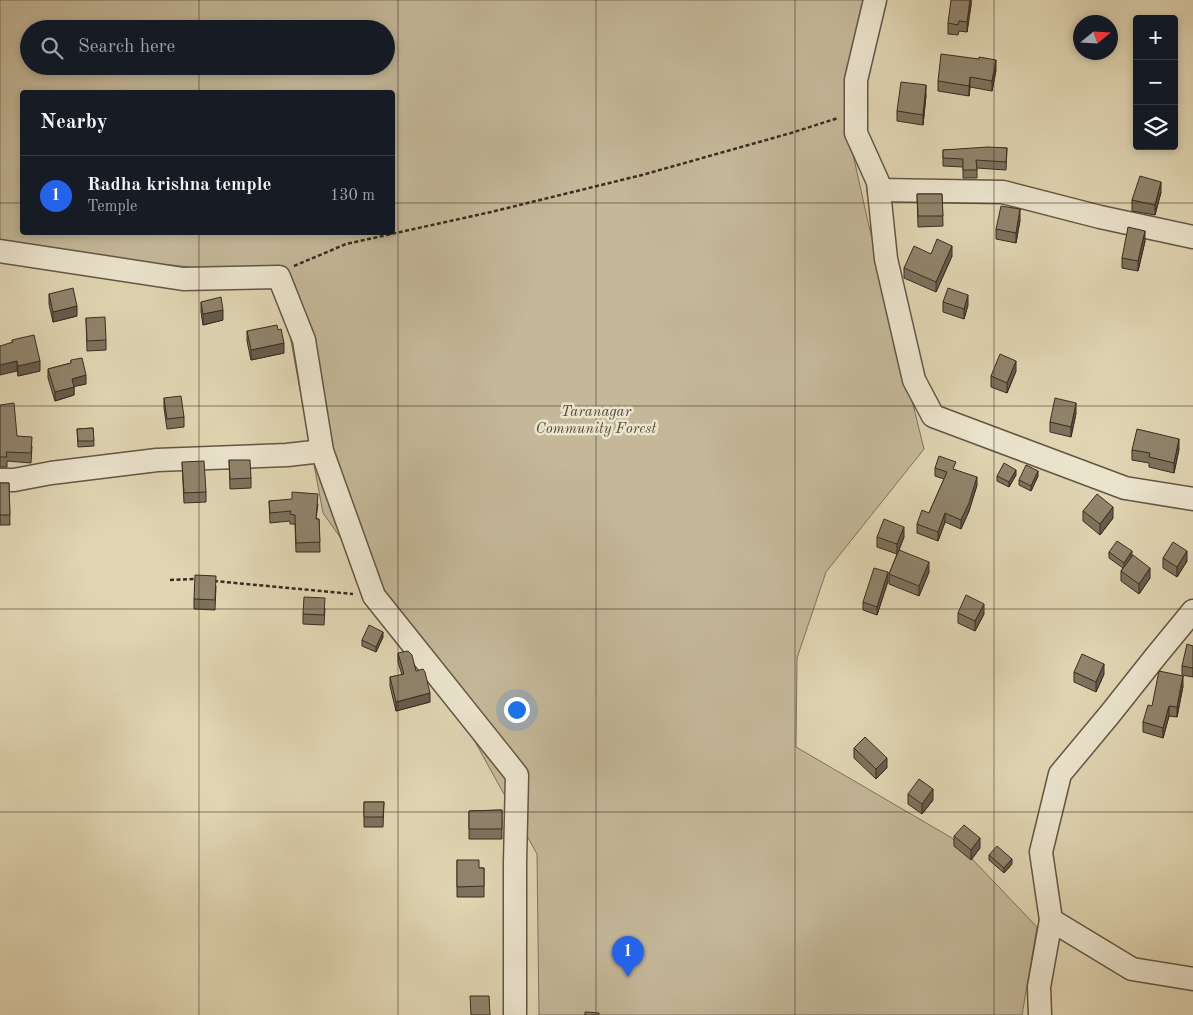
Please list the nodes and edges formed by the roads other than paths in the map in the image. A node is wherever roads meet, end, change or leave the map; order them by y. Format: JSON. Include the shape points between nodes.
{"nodes":[{"id":1,"x":875,"y":0,"type":"edge"},
{"id":2,"x":879,"y":190,"type":"junction"},
{"id":3,"x":1193,"y":237,"type":"edge"},
{"id":4,"x":0,"y":251,"type":"edge"},
{"id":5,"x":322,"y":451,"type":"junction"},
{"id":6,"x":0,"y":480,"type":"edge"},
{"id":7,"x":1193,"y":499,"type":"edge"},
{"id":8,"x":1193,"y":611,"type":"edge"},
{"id":9,"x":1051,"y":920,"type":"junction"},
{"id":10,"x":1193,"y":979,"type":"edge"},
{"id":11,"x":516,"y":1015,"type":"edge"},
{"id":12,"x":1040,"y":1015,"type":"edge"}],
"edges":[{"from":1,"to":2,"type":"street","via":[[856,80],[856,132]]},
{"from":2,"to":3,"type":"street","via":[[1002,192]]},
{"from":2,"to":7,"type":"street","via":[[886,259],[914,380],[933,416],[1125,488]]},
{"from":4,"to":5,"type":"street","via":[[183,278],[279,277],[304,340]]},
{"from":5,"to":6,"type":"street","via":[[157,460]]},
{"from":5,"to":11,"type":"street","via":[[374,596],[517,775]]},
{"from":8,"to":9,"type":"street","via":[[1060,774],[1041,852]]},
{"from":9,"to":10,"type":"street","via":[[1132,969]]},
{"from":9,"to":12,"type":"street","via":[[1040,987]]}]}
